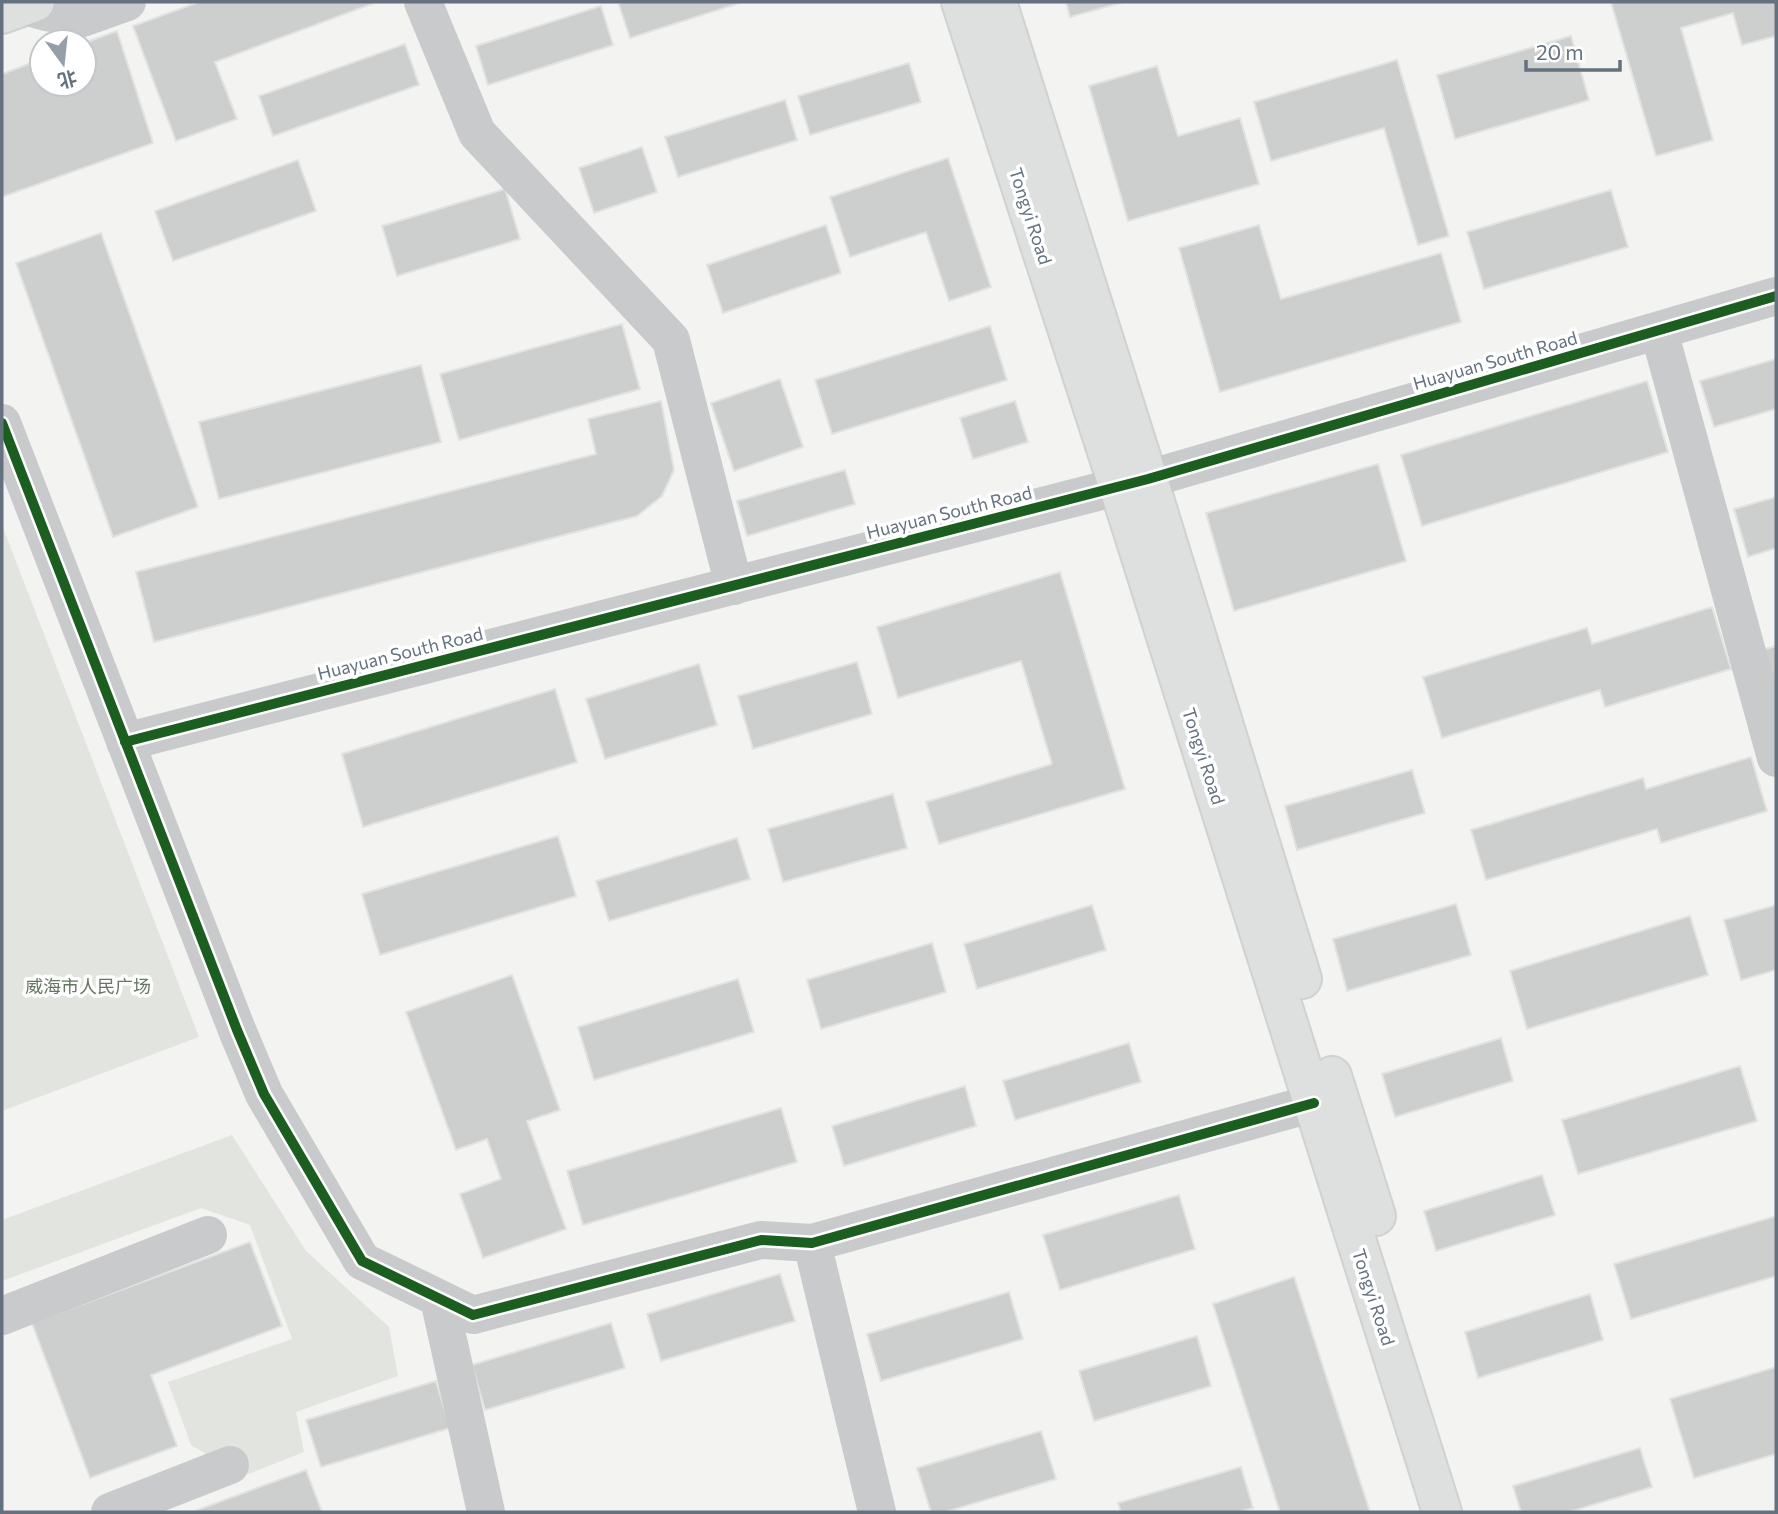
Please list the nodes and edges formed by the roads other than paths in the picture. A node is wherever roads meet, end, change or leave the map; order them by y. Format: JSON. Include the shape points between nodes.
{"nodes":[{"id":1,"x":127,"y":2,"type":"edge"},
{"id":2,"x":423,"y":2,"type":"edge"},
{"id":3,"x":961,"y":2,"type":"edge"},
{"id":4,"x":997,"y":2,"type":"edge"},
{"id":5,"x":18,"y":6,"type":"edge"},
{"id":6,"x":1776,"y":296,"type":"edge"},
{"id":7,"x":1659,"y":331,"type":"junction"},
{"id":8,"x":2,"y":423,"type":"edge"},
{"id":9,"x":1133,"y":483,"type":"junction"},
{"id":10,"x":734,"y":586,"type":"junction"},
{"id":11,"x":125,"y":742,"type":"junction"},
{"id":12,"x":1776,"y":758,"type":"edge"},
{"id":13,"x":1314,"y":1103,"type":"junction"},
{"id":14,"x":208,"y":1235,"type":"dead end"},
{"id":15,"x":812,"y":1243,"type":"junction"},
{"id":16,"x":439,"y":1299,"type":"junction"},
{"id":17,"x":2,"y":1316,"type":"edge"},
{"id":18,"x":230,"y":1465,"type":"dead end"},
{"id":19,"x":110,"y":1512,"type":"edge"},
{"id":20,"x":486,"y":1512,"type":"edge"},
{"id":21,"x":877,"y":1512,"type":"edge"},
{"id":22,"x":1442,"y":1512,"type":"edge"},
{"id":23,"x":1467,"y":1512,"type":"edge"}],
"edges":[{"from":1,"to":5,"type":"street","via":[[82,18]]},
{"from":2,"to":10,"type":"street","via":[[477,133],[671,340]]},
{"from":3,"to":9,"type":"main road","name":"Tongyi Road"},
{"from":4,"to":9,"type":"main road","name":"Tongyi Road"},
{"from":6,"to":7,"type":"street","name":"Huayuan South Road"},
{"from":7,"to":9,"type":"street","name":"Huayuan South Road"},
{"from":7,"to":12,"type":"street"},
{"from":8,"to":11,"type":"street"},
{"from":9,"to":10,"type":"street","name":"Huayuan South Road"},
{"from":9,"to":13,"type":"main road","name":"Tongyi Road"},
{"from":9,"to":23,"type":"main road","name":"Tongyi Road"},
{"from":10,"to":11,"type":"street","name":"Huayuan South Road"},
{"from":11,"to":16,"type":"street","via":[[264,1094],[362,1261]]},
{"from":13,"to":15,"type":"street"},
{"from":13,"to":22,"type":"main road","name":"Tongyi Road"},
{"from":14,"to":17,"type":"street"},
{"from":15,"to":16,"type":"street","via":[[761,1240],[473,1315]]},
{"from":15,"to":21,"type":"street"},
{"from":16,"to":20,"type":"street"},
{"from":18,"to":19,"type":"street"}]}
